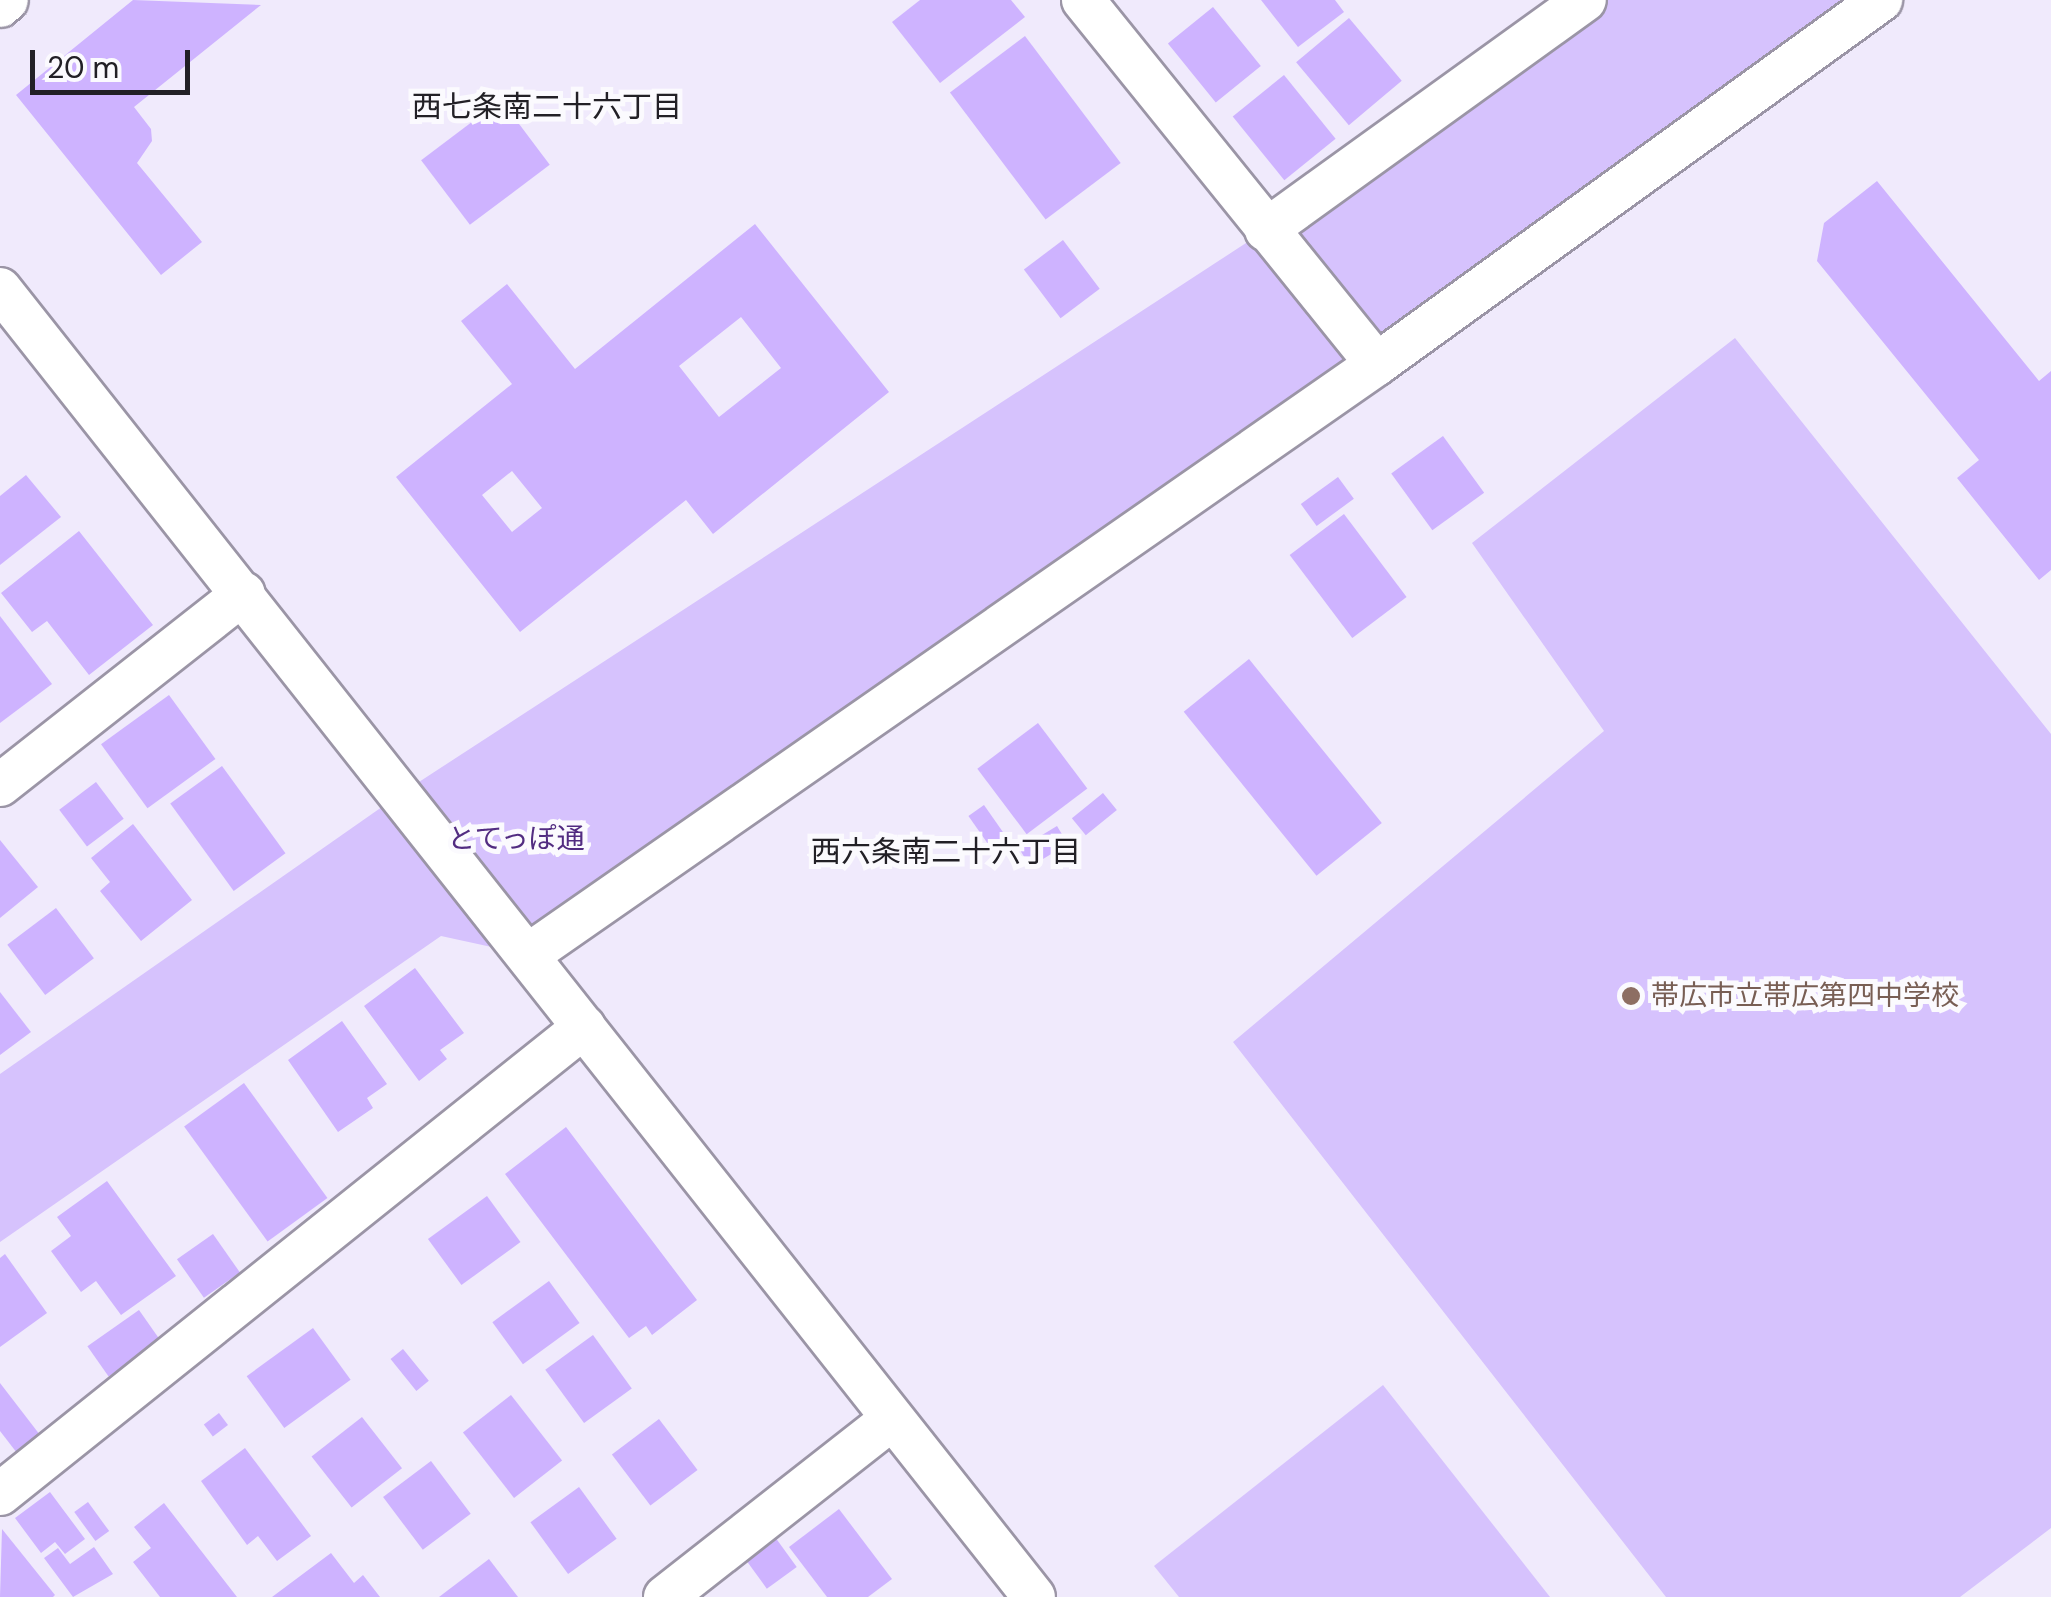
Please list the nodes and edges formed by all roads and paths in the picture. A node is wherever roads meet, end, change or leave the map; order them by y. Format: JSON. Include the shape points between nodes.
{"nodes":[{"id":1,"x":7,"y":0,"type":"edge"},
{"id":2,"x":1083,"y":0,"type":"edge"},
{"id":3,"x":1585,"y":0,"type":"edge"},
{"id":4,"x":1881,"y":0,"type":"edge"},
{"id":5,"x":0,"y":6,"type":"edge"},
{"id":6,"x":1266,"y":230,"type":"junction"},
{"id":7,"x":1,"y":293,"type":"edge"},
{"id":8,"x":1377,"y":364,"type":"junction"},
{"id":9,"x":244,"y":593,"type":"junction"},
{"id":10,"x":0,"y":785,"type":"edge"},
{"id":11,"x":528,"y":955,"type":"junction"},
{"id":12,"x":584,"y":1026,"type":"junction"},
{"id":13,"x":892,"y":1419,"type":"junction"},
{"id":14,"x":0,"y":1494,"type":"edge"},
{"id":15,"x":665,"y":1597,"type":"edge"},
{"id":16,"x":1034,"y":1597,"type":"edge"}],
"edges":[{"from":1,"to":5,"type":"street"},
{"from":2,"to":6,"type":"street"},
{"from":3,"to":6,"type":"street"},
{"from":4,"to":8,"type":"street"},
{"from":6,"to":8,"type":"street"},
{"from":7,"to":9,"type":"street"},
{"from":8,"to":11,"type":"street"},
{"from":9,"to":10,"type":"street"},
{"from":9,"to":11,"type":"street"},
{"from":11,"to":12,"type":"street"},
{"from":12,"to":13,"type":"street"},
{"from":12,"to":14,"type":"street"},
{"from":13,"to":15,"type":"street"},
{"from":13,"to":16,"type":"street"}]}
